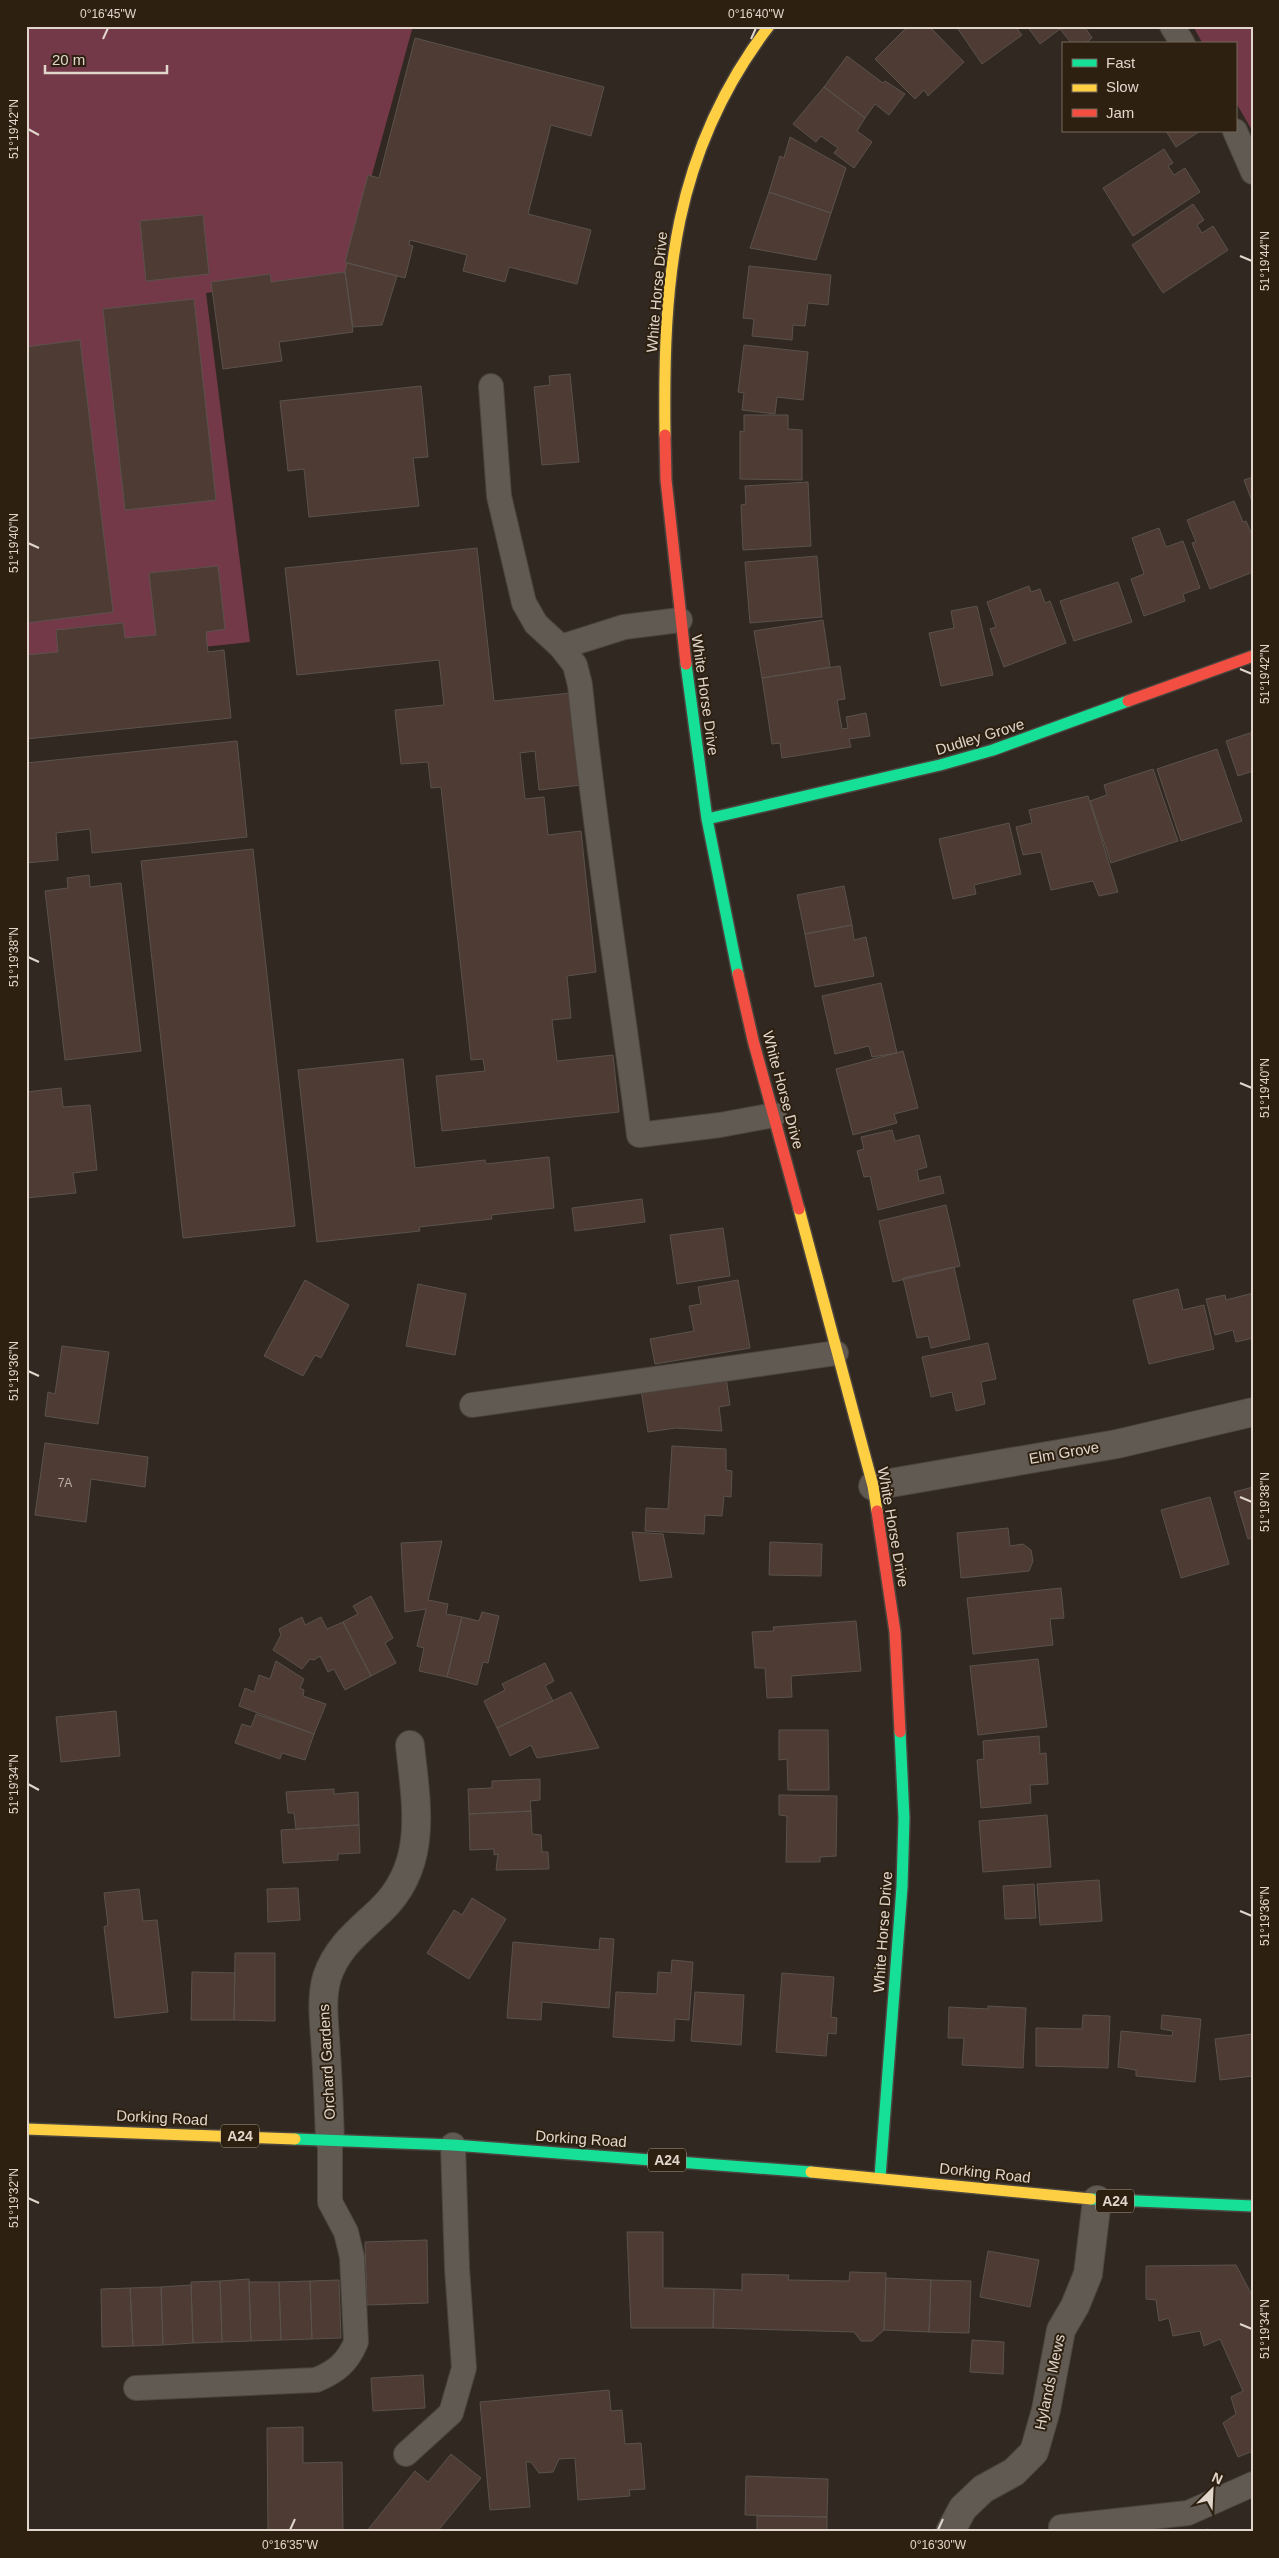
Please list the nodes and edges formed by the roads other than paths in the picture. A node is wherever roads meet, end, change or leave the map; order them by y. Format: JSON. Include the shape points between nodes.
{"nodes":[{"id":1,"x":769,"y":26,"type":"edge"},
{"id":2,"x":1172,"y":26,"type":"edge"},
{"id":3,"x":1182,"y":42,"type":"edge"},
{"id":4,"x":1235,"y":132,"type":"edge"},
{"id":5,"x":1253,"y":172,"type":"edge"},
{"id":6,"x":491,"y":386,"type":"dead end"},
{"id":7,"x":680,"y":620,"type":"junction"},
{"id":8,"x":561,"y":647,"type":"junction"},
{"id":9,"x":1253,"y":656,"type":"edge"},
{"id":10,"x":707,"y":819,"type":"junction"},
{"id":11,"x":774,"y":1115,"type":"junction"},
{"id":12,"x":836,"y":1353,"type":"junction"},
{"id":13,"x":472,"y":1405,"type":"dead end"},
{"id":14,"x":1253,"y":1412,"type":"edge"},
{"id":15,"x":873,"y":1486,"type":"junction"},
{"id":16,"x":410,"y":1745,"type":"dead end"},
{"id":17,"x":26,"y":2129,"type":"edge"},
{"id":18,"x":330,"y":2141,"type":"junction"},
{"id":19,"x":453,"y":2145,"type":"junction"},
{"id":20,"x":880,"y":2177,"type":"junction"},
{"id":21,"x":1097,"y":2200,"type":"junction"},
{"id":22,"x":1253,"y":2206,"type":"edge"},
{"id":23,"x":136,"y":2388,"type":"dead end"},
{"id":24,"x":406,"y":2454,"type":"dead end"},
{"id":25,"x":1253,"y":2484,"type":"edge"},
{"id":26,"x":1061,"y":2527,"type":"dead end"},
{"id":27,"x":950,"y":2532,"type":"edge"}],
"edges":[{"from":1,"to":7,"type":"main road","name":"White Horse Drive","via":[[718,104],[695,162],[673,254],[664,406],[666,480]]},
{"from":2,"to":3,"type":"lane"},
{"from":4,"to":5,"type":"lane"},
{"from":6,"to":8,"type":"lane","via":[[499,496],[524,603],[536,624]]},
{"from":7,"to":8,"type":"lane","via":[[624,627]]},
{"from":7,"to":10,"type":"main road","name":"White Horse Drive"},
{"from":8,"to":11,"type":"lane","via":[[575,665],[580,685],[592,806],[639,1136]]},
{"from":9,"to":10,"type":"main road","name":"Dudley Grove","via":[[940,766]]},
{"from":10,"to":11,"type":"main road","name":"White Horse Drive","via":[[753,1040]]},
{"from":11,"to":12,"type":"main road","name":"White Horse Drive"},
{"from":12,"to":13,"type":"lane"},
{"from":12,"to":15,"type":"main road","name":"White Horse Drive"},
{"from":14,"to":15,"type":"street","name":"Elm Grove","via":[[1117,1444]]},
{"from":15,"to":20,"type":"main road","name":"White Horse Drive","via":[[895,1632],[904,1818],[902,1887]]},
{"from":16,"to":18,"type":"street","name":"Orchard Gardens","via":[[417,1818],[415,1846],[406,1879],[335,1957],[327,1979],[323,2002]]},
{"from":17,"to":18,"type":"main road","name":"Dorking Road","number":"A24"},
{"from":18,"to":19,"type":"main road","name":"Dorking Road","number":"A24"},
{"from":18,"to":23,"type":"lane","via":[[330,2202],[346,2232],[352,2256],[356,2342],[351,2354],[334,2373],[316,2380]]},
{"from":19,"to":20,"type":"main road","name":"Dorking Road","number":"A24"},
{"from":19,"to":24,"type":"lane","via":[[464,2368],[451,2413]]},
{"from":20,"to":21,"type":"main road","name":"Dorking Road","number":"A24"},
{"from":21,"to":22,"type":"main road","name":"Dorking Road","number":"A24"},
{"from":21,"to":27,"type":"street","name":"Hylands Mews","via":[[1088,2274],[1061,2330],[1046,2410],[1034,2452],[1014,2472],[983,2489],[963,2508]]},
{"from":25,"to":26,"type":"lane","via":[[1188,2512]]}]}
